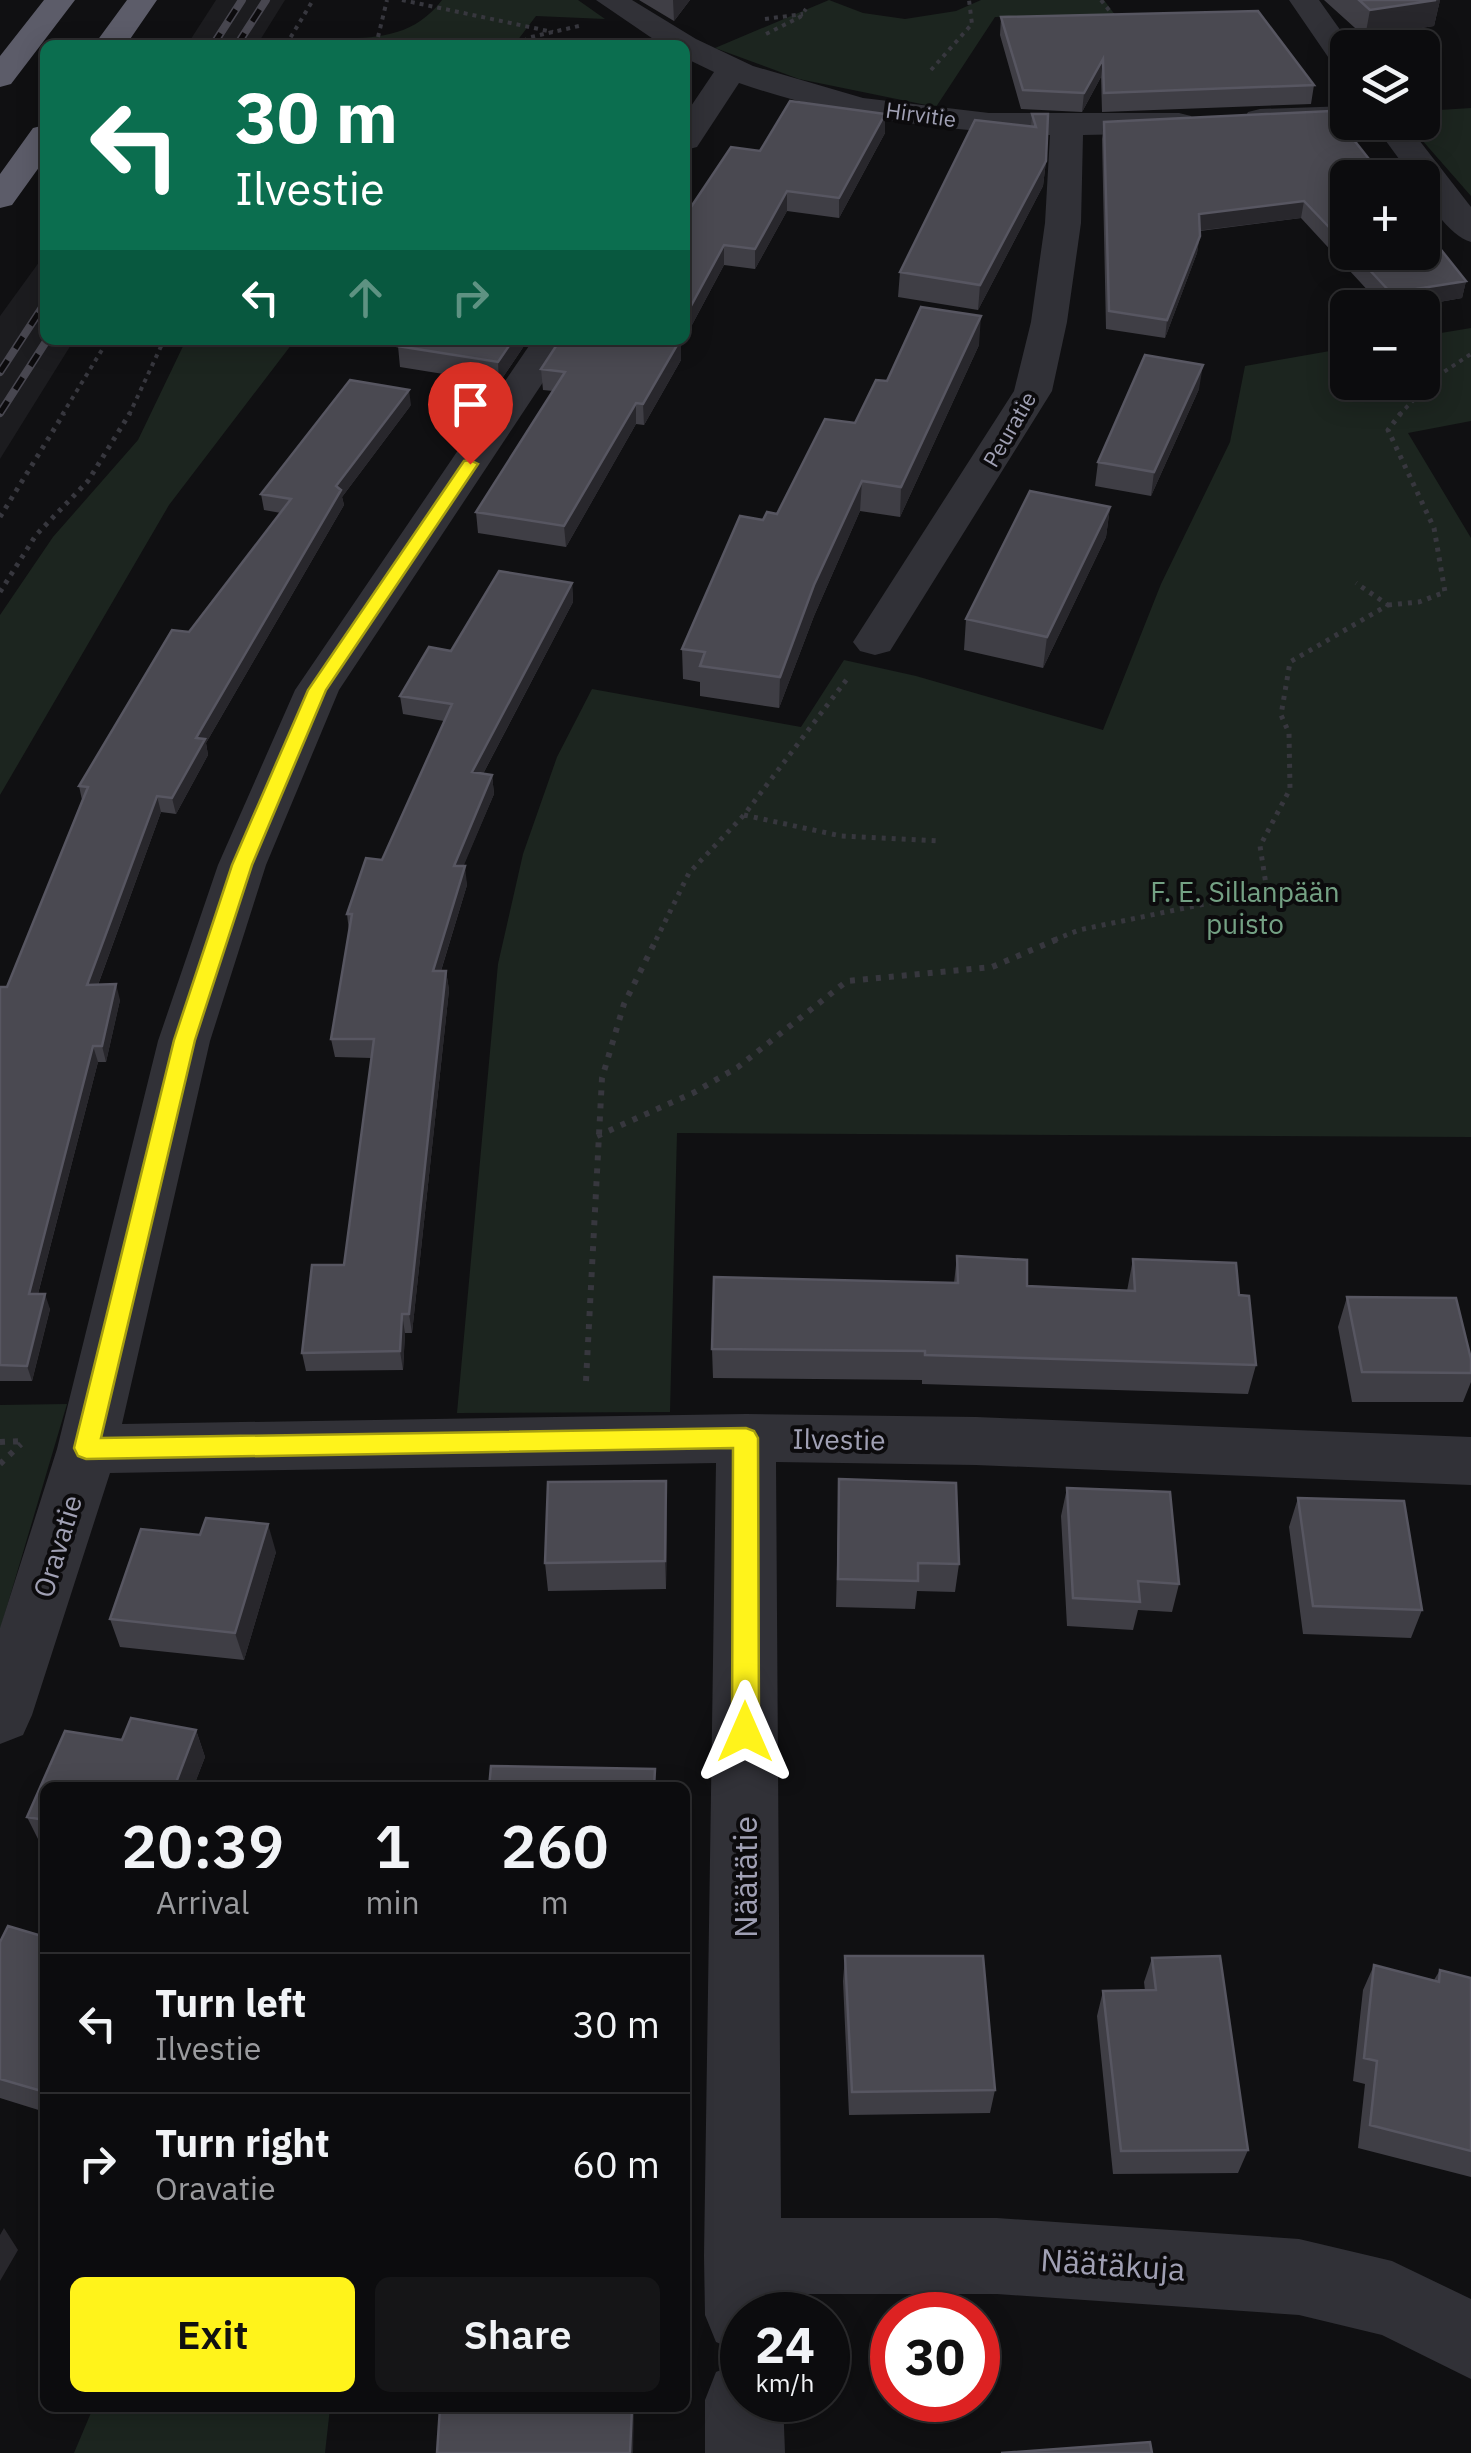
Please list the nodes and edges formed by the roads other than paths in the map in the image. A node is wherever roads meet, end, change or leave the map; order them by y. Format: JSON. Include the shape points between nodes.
{"nodes":[{"id":1,"x":60,"y":0,"type":"edge"},
{"id":2,"x":142,"y":0,"type":"edge"},
{"id":3,"x":611,"y":0,"type":"edge"},
{"id":4,"x":1304,"y":0,"type":"edge"},
{"id":5,"x":1330,"y":37,"type":"edge"},
{"id":6,"x":114,"y":40,"type":"edge"},
{"id":7,"x":676,"y":40,"type":"edge"},
{"id":8,"x":690,"y":48,"type":"edge"},
{"id":9,"x":731,"y":71,"type":"junction"},
{"id":10,"x":0,"y":77,"type":"edge"},
{"id":11,"x":1330,"y":117,"type":"edge"},
{"id":12,"x":1067,"y":127,"type":"junction"},
{"id":13,"x":690,"y":132,"type":"edge"},
{"id":14,"x":1402,"y":140,"type":"edge"},
{"id":15,"x":40,"y":142,"type":"edge"},
{"id":16,"x":0,"y":198,"type":"edge"},
{"id":17,"x":1471,"y":231,"type":"edge"},
{"id":18,"x":549,"y":345,"type":"edge"},
{"id":19,"x":875,"y":642,"type":"road end"},
{"id":20,"x":746,"y":1438,"type":"junction"},
{"id":21,"x":86,"y":1448,"type":"junction"},
{"id":22,"x":1471,"y":1461,"type":"edge"},
{"id":23,"x":0,"y":1715,"type":"edge"},
{"id":24,"x":742,"y":2286,"type":"edge"},
{"id":25,"x":1471,"y":2340,"type":"edge"},
{"id":26,"x":744,"y":2422,"type":"edge"},
{"id":27,"x":745,"y":2453,"type":"edge"}],
"edges":[{"from":1,"to":10,"type":"highway"},
{"from":2,"to":6,"type":"highway"},
{"from":3,"to":7,"type":"street","name":"Hirvitie"},
{"from":4,"to":5,"type":"street"},
{"from":8,"to":9,"type":"street","name":"Hirvitie"},
{"from":9,"to":12,"type":"street","name":"Hirvitie","via":[[843,103]]},
{"from":9,"to":13,"type":"street"},
{"from":11,"to":12,"type":"street","name":"Hirvitie"},
{"from":12,"to":19,"type":"street","name":"Peuratie","via":[[1064,223],[1033,391]]},
{"from":14,"to":17,"type":"street"},
{"from":15,"to":16,"type":"highway"},
{"from":18,"to":21,"type":"street","name":"Oravatie","via":[[317,690],[242,865],[184,1040]]},
{"from":20,"to":21,"type":"street","name":"Ilvestie"},
{"from":20,"to":22,"type":"street","name":"Ilvestie"},
{"from":20,"to":24,"type":"street","name":"Näätätie"},
{"from":21,"to":23,"type":"street","name":"Oravatie"},
{"from":24,"to":25,"type":"street","name":"Näätäkuja","via":[[997,2256],[1299,2277],[1392,2299]]},
{"from":26,"to":27,"type":"street"}]}
